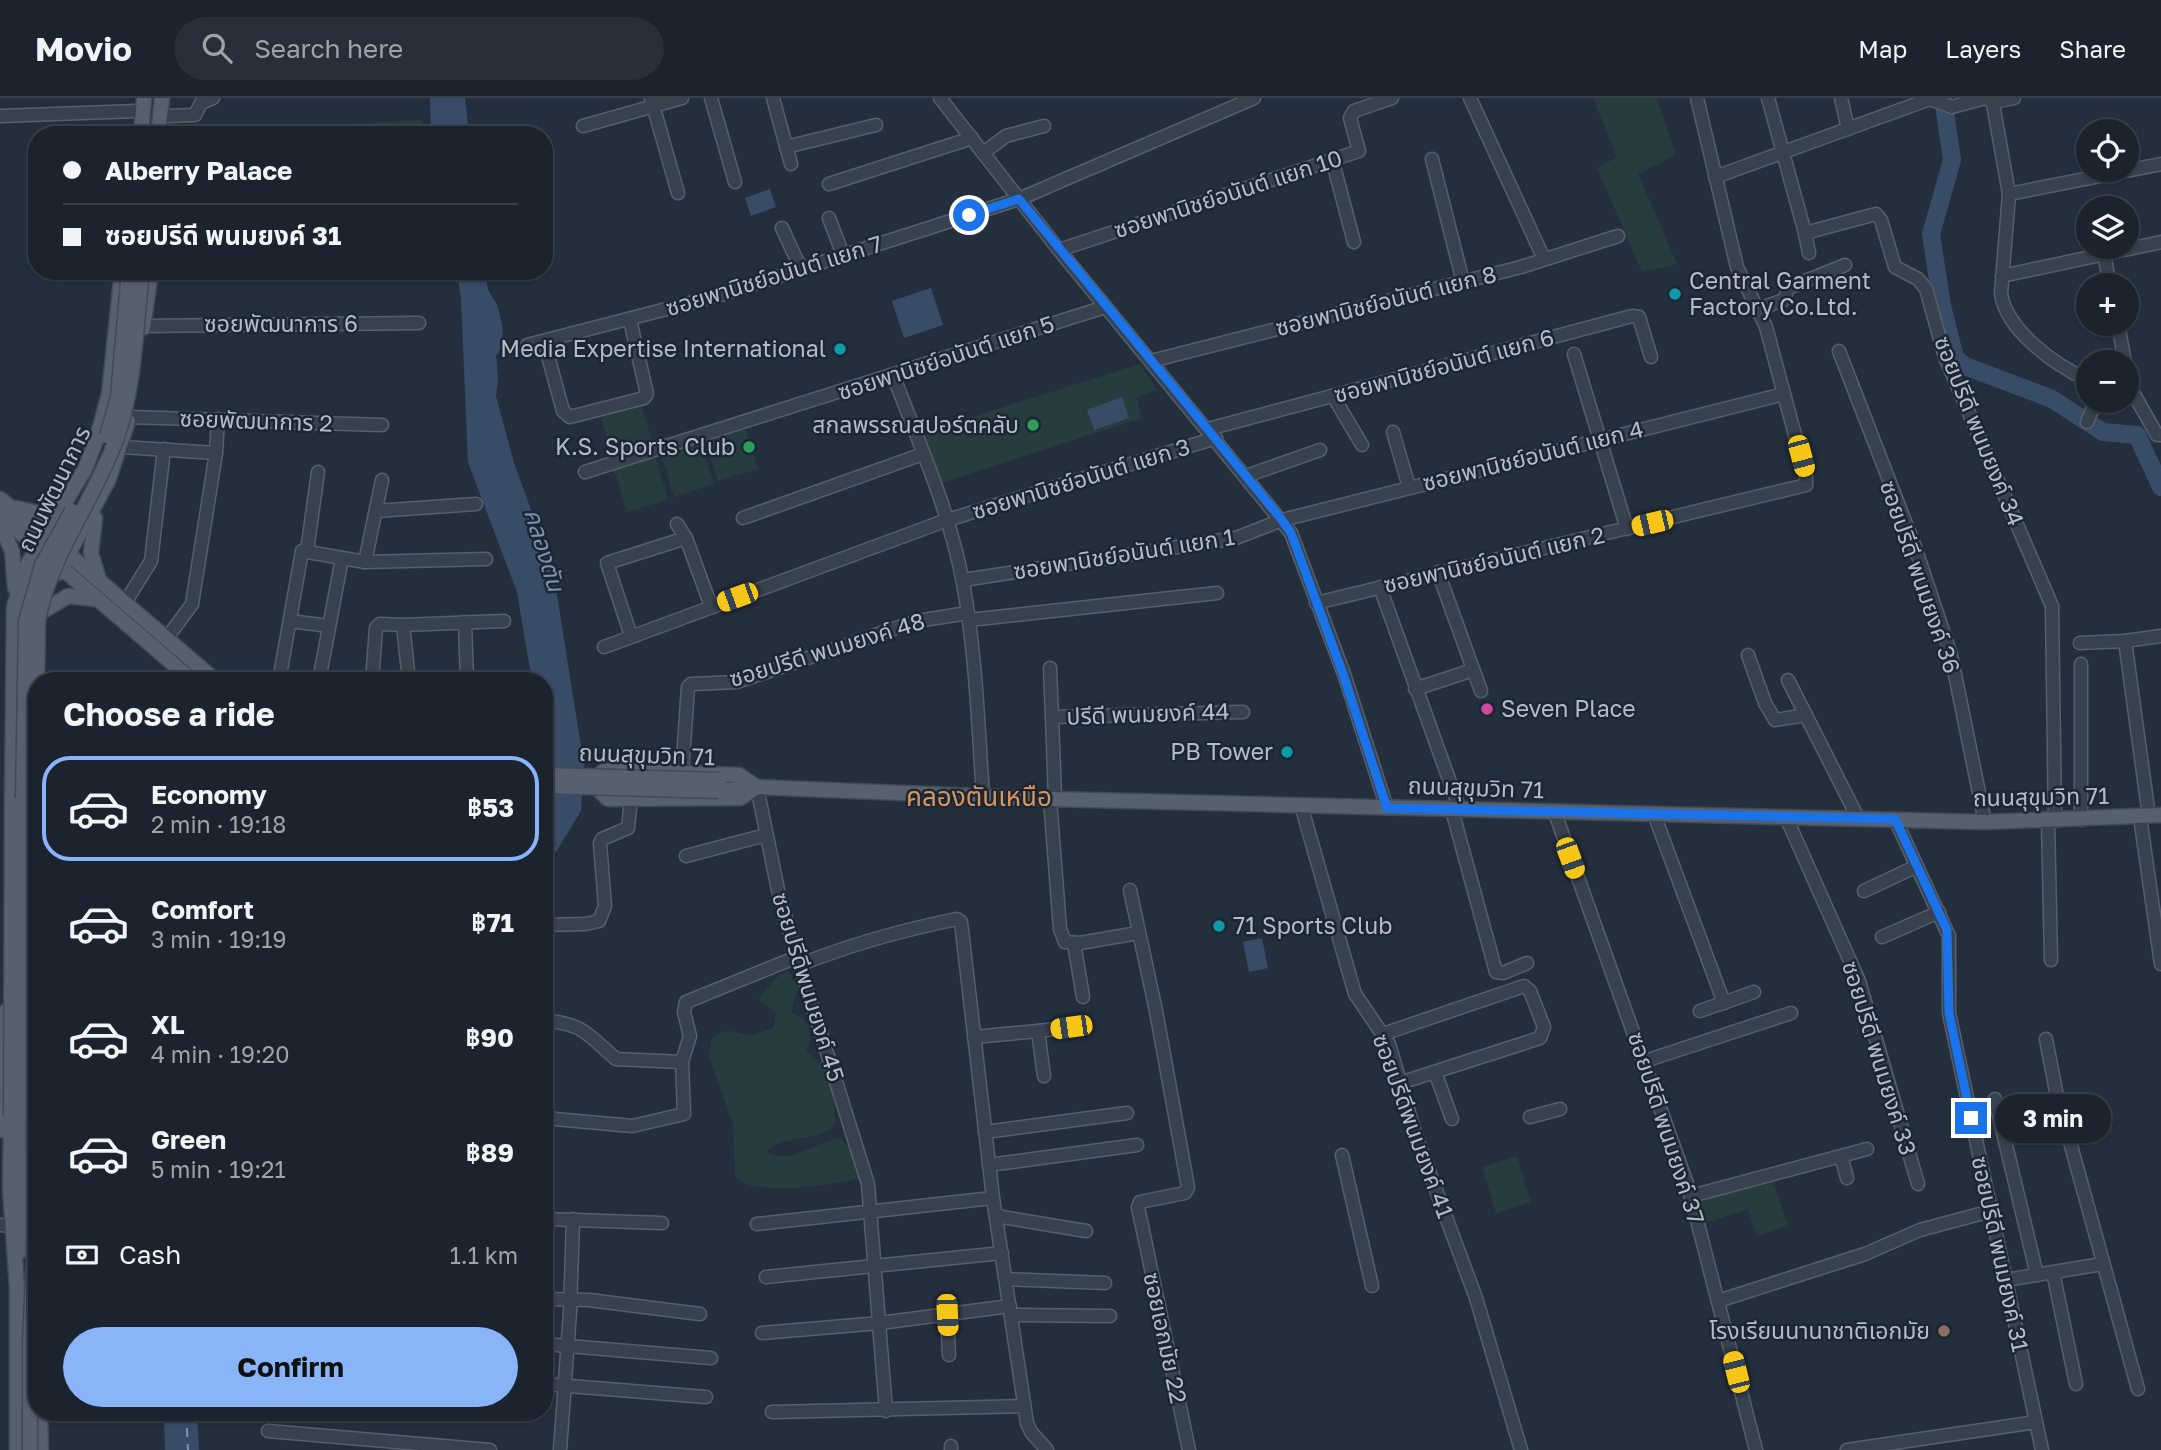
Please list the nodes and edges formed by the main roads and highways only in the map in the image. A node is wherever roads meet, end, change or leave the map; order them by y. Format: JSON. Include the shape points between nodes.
{"nodes":[{"id":1,"x":162,"y":98,"type":"edge"},
{"id":2,"x":169,"y":98,"type":"edge"},
{"id":3,"x":140,"y":102,"type":"edge"},
{"id":4,"x":136,"y":126,"type":"edge"},
{"id":5,"x":141,"y":126,"type":"edge"},
{"id":6,"x":159,"y":126,"type":"edge"},
{"id":7,"x":167,"y":126,"type":"edge"},
{"id":8,"x":121,"y":280,"type":"edge"},
{"id":9,"x":128,"y":280,"type":"edge"},
{"id":10,"x":147,"y":280,"type":"edge"},
{"id":11,"x":147,"y":280,"type":"edge"},
{"id":12,"x":105,"y":409,"type":"junction"},
{"id":13,"x":130,"y":416,"type":"junction"},
{"id":14,"x":100,"y":497,"type":"junction"},
{"id":15,"x":0,"y":499,"type":"edge"},
{"id":16,"x":65,"y":505,"type":"junction"},
{"id":17,"x":0,"y":515,"type":"edge"},
{"id":18,"x":0,"y":523,"type":"edge"},
{"id":19,"x":45,"y":534,"type":"junction"},
{"id":20,"x":36,"y":548,"type":"junction"},
{"id":21,"x":68,"y":554,"type":"junction"},
{"id":22,"x":61,"y":568,"type":"junction"},
{"id":23,"x":99,"y":581,"type":"junction"},
{"id":24,"x":98,"y":600,"type":"junction"},
{"id":25,"x":14,"y":607,"type":"junction"},
{"id":26,"x":45,"y":610,"type":"junction"},
{"id":27,"x":30,"y":643,"type":"junction"},
{"id":28,"x":29,"y":672,"type":"edge"},
{"id":29,"x":30,"y":672,"type":"edge"},
{"id":30,"x":43,"y":672,"type":"edge"},
{"id":31,"x":182,"y":672,"type":"edge"},
{"id":32,"x":206,"y":672,"type":"edge"},
{"id":33,"x":28,"y":710,"type":"edge"},
{"id":34,"x":7,"y":740,"type":"edge"},
{"id":35,"x":28,"y":765,"type":"edge"},
{"id":36,"x":553,"y":776,"type":"edge"},
{"id":37,"x":553,"y":786,"type":"edge"},
{"id":38,"x":719,"y":786,"type":"junction"},
{"id":39,"x":752,"y":787,"type":"junction"},
{"id":40,"x":2150,"y":816,"type":"edge"},
{"id":41,"x":28,"y":824,"type":"edge"},
{"id":42,"x":26,"y":941,"type":"dead end"},
{"id":43,"x":28,"y":1000,"type":"edge"},
{"id":44,"x":16,"y":1115,"type":"junction"},
{"id":45,"x":10,"y":1189,"type":"junction"},
{"id":46,"x":5,"y":1204,"type":"edge"},
{"id":47,"x":6,"y":1226,"type":"edge"},
{"id":48,"x":17,"y":1287,"type":"junction"},
{"id":49,"x":30,"y":1421,"type":"edge"},
{"id":50,"x":40,"y":1421,"type":"edge"},
{"id":51,"x":17,"y":1450,"type":"edge"},
{"id":52,"x":30,"y":1450,"type":"edge"},
{"id":53,"x":40,"y":1450,"type":"edge"}],
"edges":[{"from":1,"to":6,"type":"main road"},
{"from":2,"to":7,"type":"main road"},
{"from":3,"to":4,"type":"main road"},
{"from":3,"to":5,"type":"main road"},
{"from":8,"to":12,"type":"main road","name":"ถนนพัฒนาการ"},
{"from":9,"to":27,"type":"main road","name":"ถนนพัฒนาการ","bridge":true,"via":[[118,397],[108,435],[42,565],[29,601]]},
{"from":10,"to":27,"type":"main road","name":"ถนนพัฒนาการ","bridge":true,"via":[[128,398],[101,475],[47,584]]},
{"from":11,"to":13,"type":"main road","name":"ถนนพัฒนาการ"},
{"from":12,"to":13,"type":"main road"},
{"from":12,"to":16,"type":"main road","name":"ถนนพัฒนาการ","via":[[85,470]]},
{"from":13,"to":14,"type":"main road","name":"ถนนพัฒนาการ"},
{"from":14,"to":21,"type":"main road","name":"ถนนพัฒนาการ"},
{"from":14,"to":23,"type":"main road","via":[[90,541]]},
{"from":15,"to":16,"type":"main road","via":[[32,513],[51,512]]},
{"from":15,"to":19,"type":"main road"},
{"from":16,"to":19,"type":"main road","name":"ถนนพัฒนาการ"},
{"from":17,"to":20,"type":"main road"},
{"from":18,"to":25,"type":"main road","via":[[12,551]]},
{"from":19,"to":20,"type":"main road","name":"ถนนพัฒนาการ"},
{"from":19,"to":21,"type":"main road"},
{"from":20,"to":22,"type":"main road"},
{"from":20,"to":25,"type":"main road","name":"ถนนพัฒนาการ"},
{"from":21,"to":22,"type":"main road","name":"ถนนพัฒนาการ"},
{"from":21,"to":23,"type":"main road"},
{"from":22,"to":24,"type":"main road"},
{"from":22,"to":26,"type":"main road","name":"ถนนพัฒนาการ"},
{"from":23,"to":32,"type":"main road"},
{"from":24,"to":26,"type":"main road","via":[[68,596]]},
{"from":24,"to":31,"type":"main road"},
{"from":25,"to":34,"type":"main road"},
{"from":26,"to":30,"type":"main road","name":"ถนนพัฒนาการ"},
{"from":27,"to":28,"type":"main road","bridge":true},
{"from":27,"to":29,"type":"main road","bridge":true},
{"from":33,"to":44,"type":"main road","bridge":true},
{"from":34,"to":35,"type":"main road"},
{"from":34,"to":44,"type":"main road","bridge":true},
{"from":36,"to":38,"type":"main road","name":"ถนนสุขุมวิท 71","bridge":true},
{"from":37,"to":38,"type":"main road","name":"ถนนสุขุมวิท 71","bridge":true},
{"from":38,"to":39,"type":"main road","name":"ถนนสุขุมวิท 71"},
{"from":39,"to":39,"type":"main road","via":[[739,775],[601,773],[598,789],[608,799],[740,798]]},
{"from":39,"to":40,"type":"main road","name":"ถนนสุขุมวิท 71","via":[[1985,822]]},
{"from":41,"to":42,"type":"main road"},
{"from":43,"to":45,"type":"main road","via":[[12,1003],[3,1015],[2,1159]]},
{"from":44,"to":45,"type":"main road"},
{"from":44,"to":48,"type":"main road","via":[[23,1226]]},
{"from":45,"to":46,"type":"main road"},
{"from":46,"to":47,"type":"main road"},
{"from":47,"to":48,"type":"main road"},
{"from":48,"to":51,"type":"main road"},
{"from":49,"to":52,"type":"main road","bridge":true},
{"from":50,"to":53,"type":"main road"}]}
